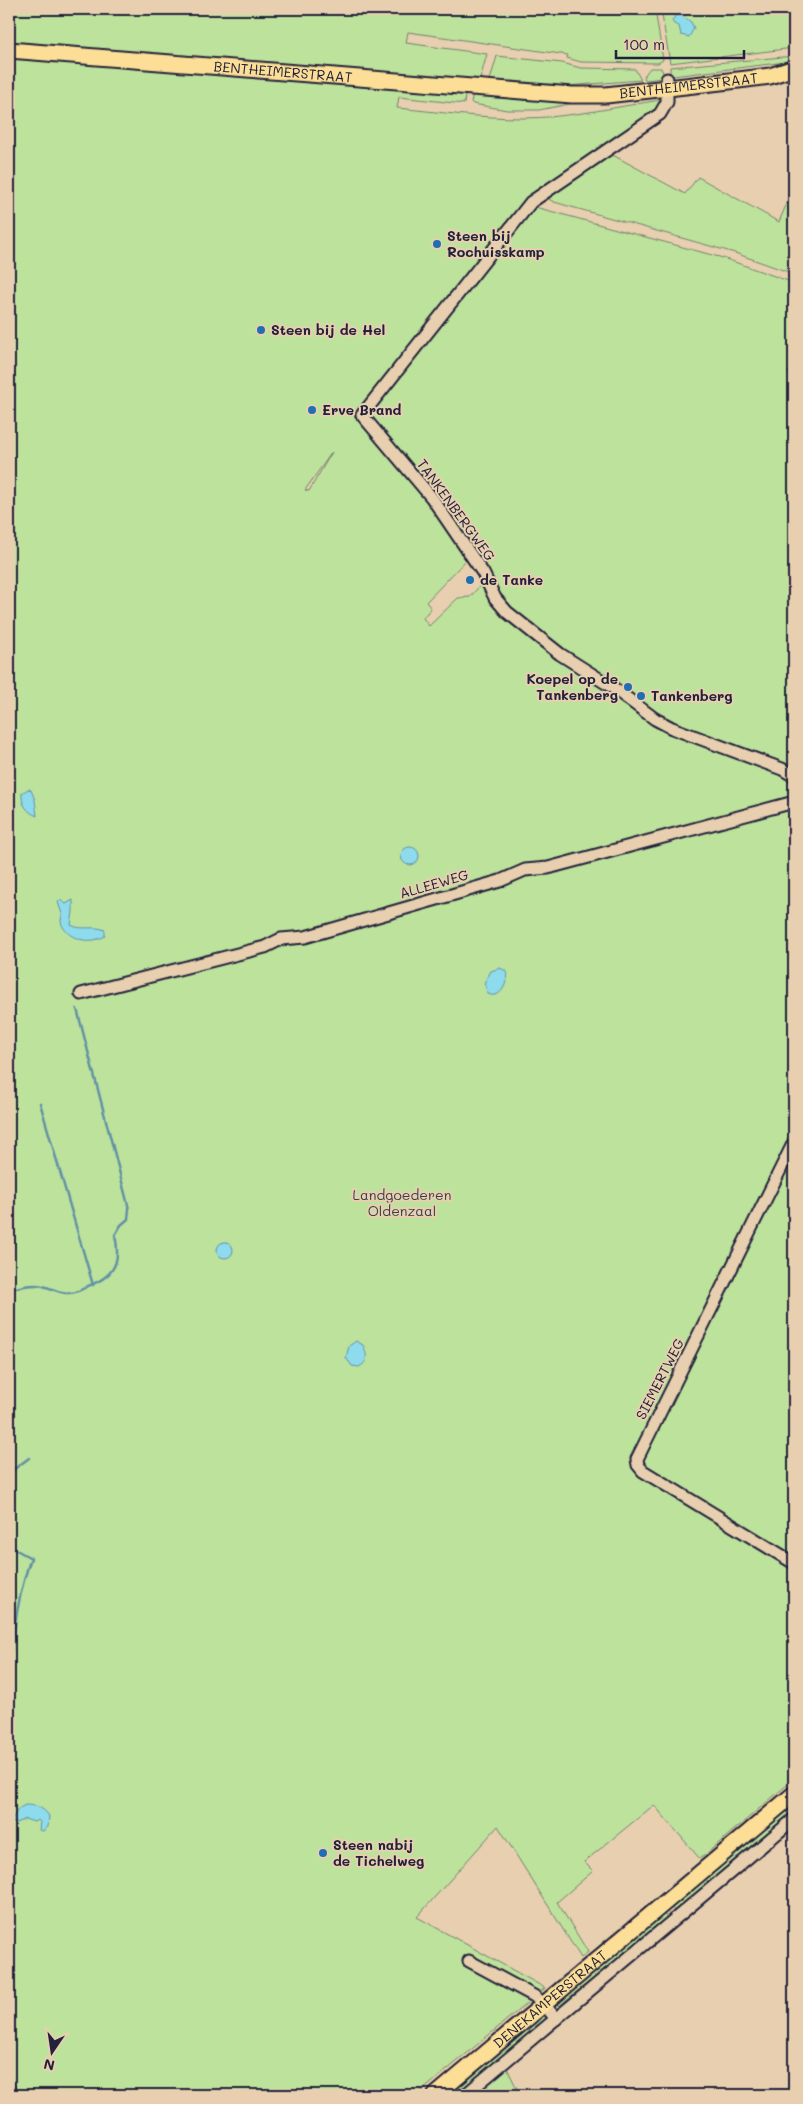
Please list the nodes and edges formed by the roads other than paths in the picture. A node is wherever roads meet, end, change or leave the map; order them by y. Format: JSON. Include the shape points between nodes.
{"nodes":[{"id":1,"x":9,"y":50,"type":"edge"},
{"id":2,"x":793,"y":69,"type":"edge"},
{"id":3,"x":667,"y":83,"type":"junction"},
{"id":4,"x":794,"y":776,"type":"edge"},
{"id":5,"x":794,"y":802,"type":"edge"},
{"id":6,"x":81,"y":994,"type":"dead end"},
{"id":7,"x":794,"y":1142,"type":"edge"},
{"id":8,"x":794,"y":1563,"type":"edge"},
{"id":9,"x":794,"y":1794,"type":"edge"},
{"id":10,"x":794,"y":1819,"type":"edge"},
{"id":11,"x":664,"y":1904,"type":"junction"},
{"id":12,"x":673,"y":1920,"type":"junction"},
{"id":13,"x":469,"y":1961,"type":"dead end"},
{"id":14,"x":544,"y":2004,"type":"junction"},
{"id":15,"x":556,"y":2020,"type":"junction"},
{"id":16,"x":436,"y":2095,"type":"edge"},
{"id":17,"x":465,"y":2095,"type":"edge"}],
"edges":[{"from":1,"to":3,"type":"main road","name":"BENTHEIMERSTRAAT","via":[[557,94],[606,95]]},
{"from":2,"to":3,"type":"main road","name":"BENTHEIMERSTRAAT","via":[[730,72]]},
{"from":3,"to":4,"type":"street","name":"TANKENBERGWEG","via":[[667,102],[660,114],[541,194],[524,210],[362,415],[432,498],[507,612],[560,654],[655,719]]},
{"from":5,"to":6,"type":"street","name":"ALLEEWEG","via":[[548,868],[525,870],[500,881],[305,936],[281,939],[265,947]]},
{"from":7,"to":8,"type":"street","name":"SIEMERTWEG","via":[[637,1459],[643,1470]]},
{"from":9,"to":11,"type":"main road","name":"DENEKAMPERSTRAAT"},
{"from":10,"to":12,"type":"street","name":"DENEKAMPERSTRAAT"},
{"from":11,"to":12,"type":"street"},
{"from":11,"to":14,"type":"main road","name":"DENEKAMPERSTRAAT"},
{"from":12,"to":15,"type":"street","name":"DENEKAMPERSTRAAT"},
{"from":13,"to":14,"type":"street"},
{"from":14,"to":15,"type":"street"},
{"from":14,"to":16,"type":"main road","name":"DENEKAMPERSTRAAT"},
{"from":15,"to":17,"type":"street","name":"DENEKAMPERSTRAAT"}]}
